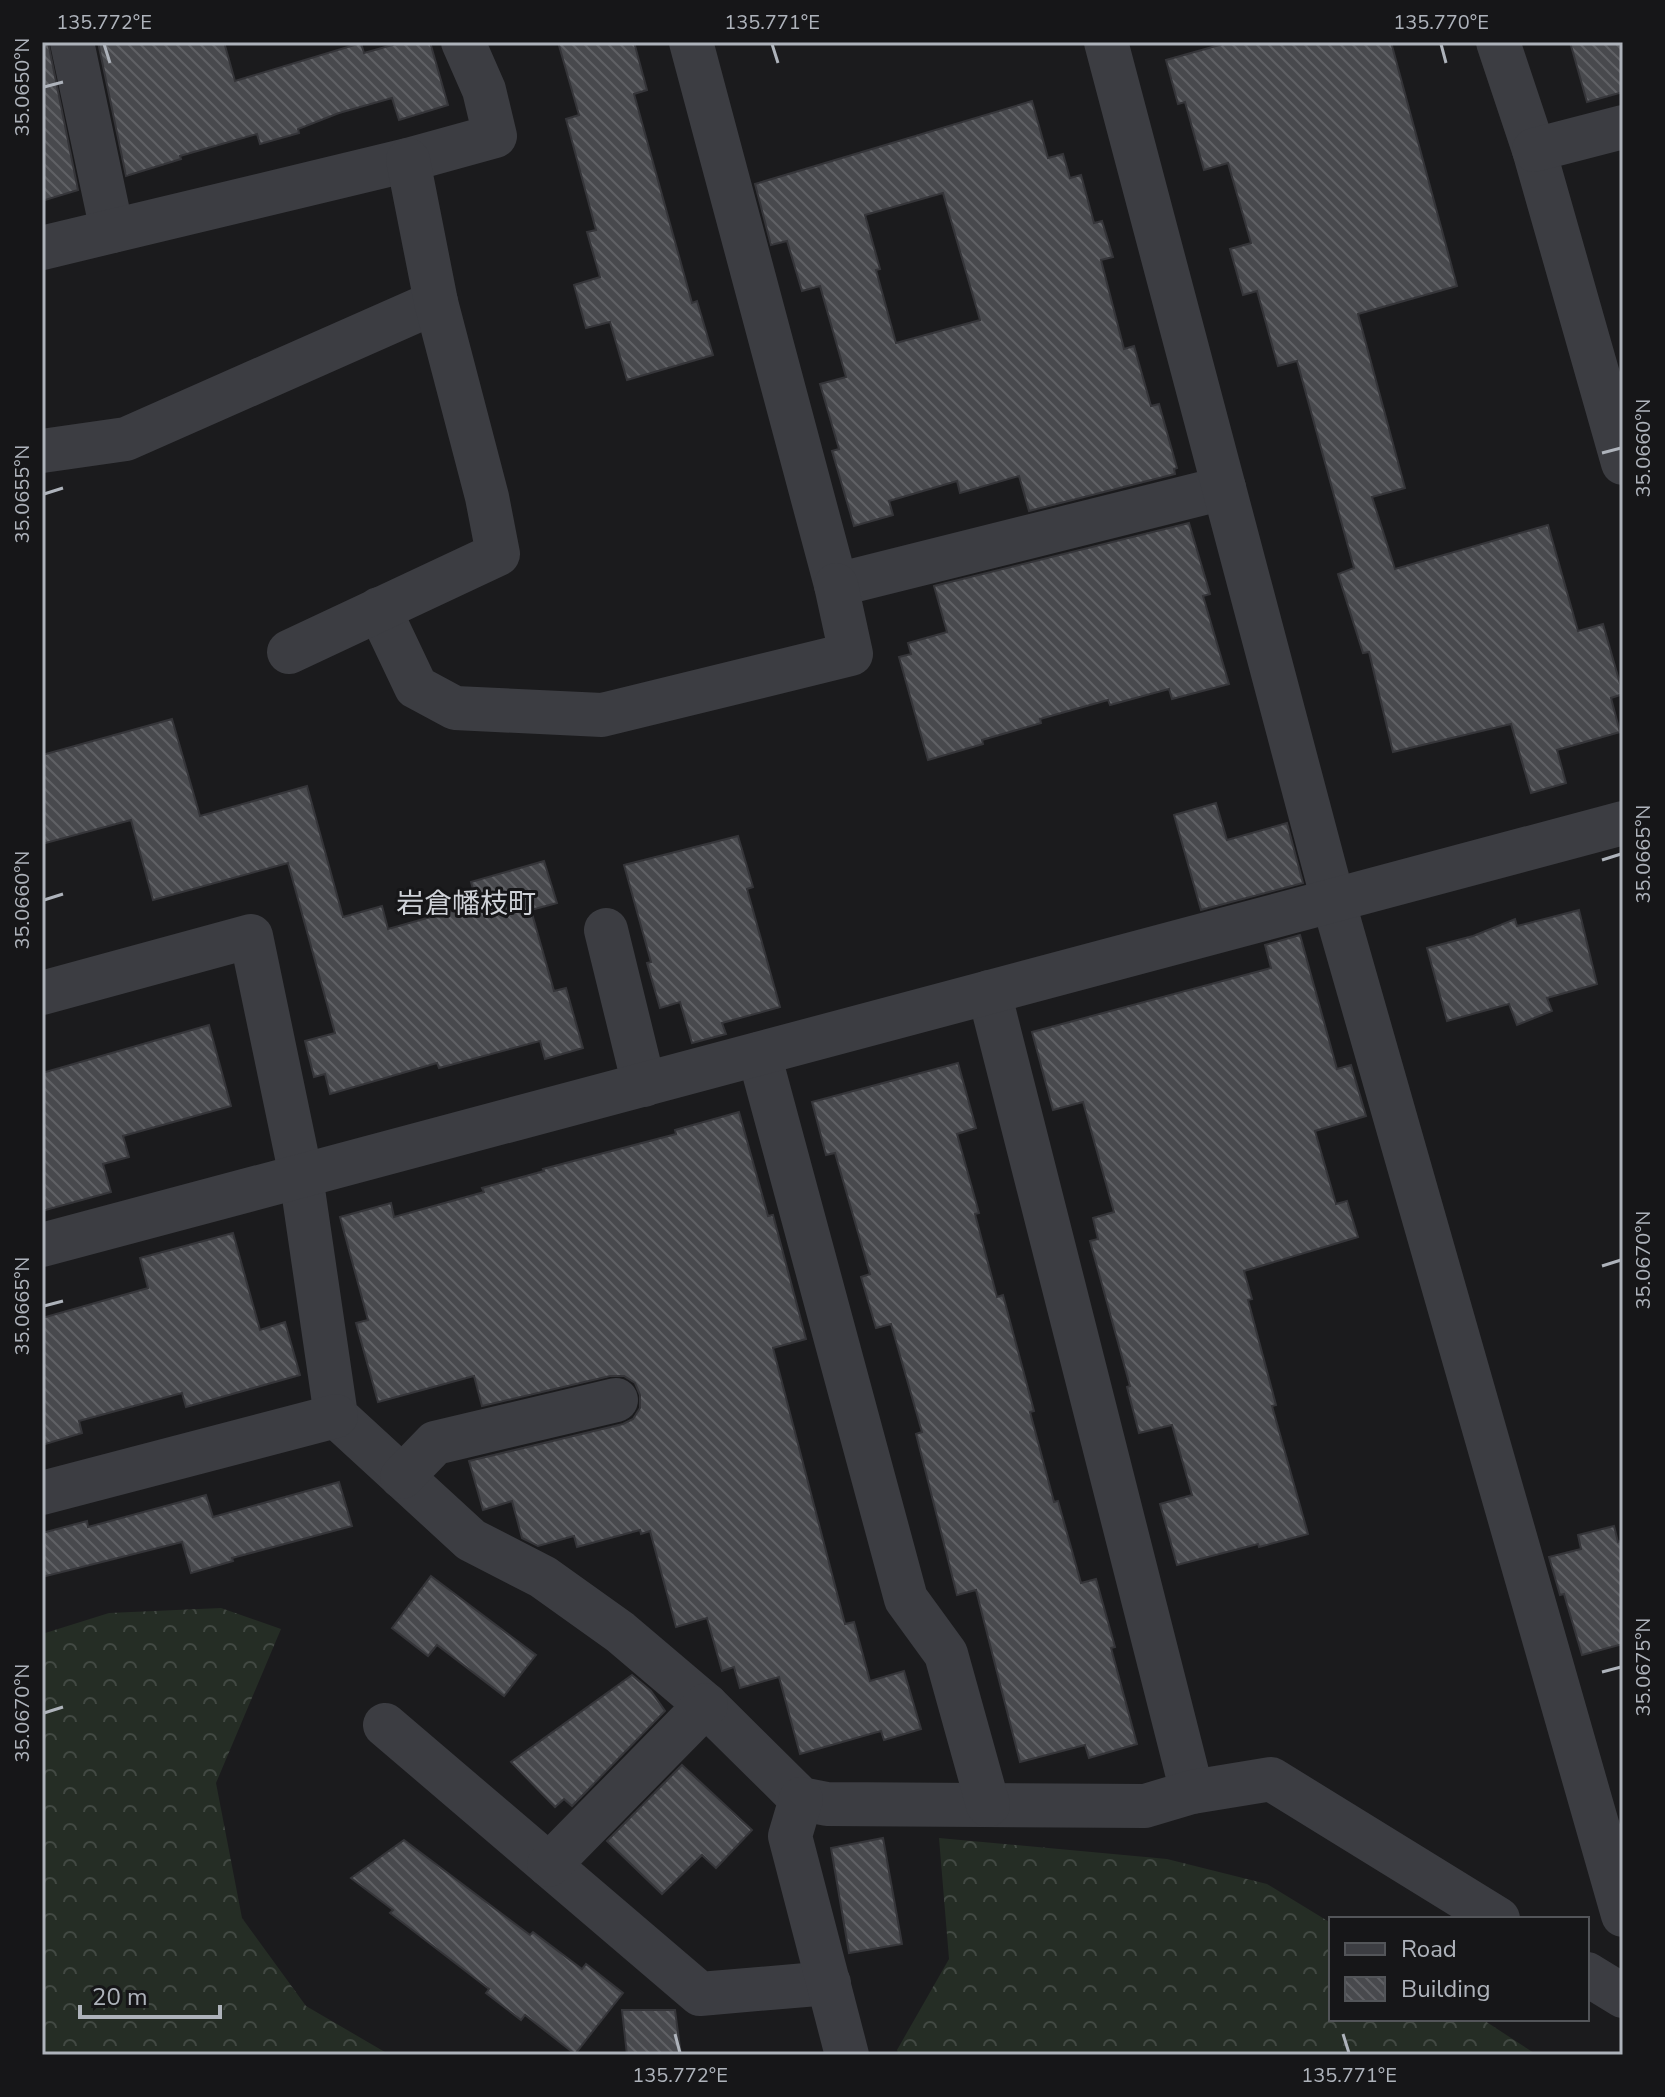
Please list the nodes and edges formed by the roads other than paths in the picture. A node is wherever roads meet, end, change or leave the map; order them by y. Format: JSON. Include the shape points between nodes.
{"nodes":[{"id":1,"x":72,"y":42,"type":"edge"},
{"id":2,"x":463,"y":42,"type":"edge"},
{"id":3,"x":691,"y":42,"type":"edge"},
{"id":4,"x":1106,"y":42,"type":"edge"},
{"id":5,"x":1498,"y":42,"type":"edge"},
{"id":6,"x":1623,"y":127,"type":"edge"},
{"id":7,"x":1534,"y":150,"type":"junction"},
{"id":8,"x":408,"y":160,"type":"junction"},
{"id":9,"x":112,"y":231,"type":"junction"},
{"id":10,"x":42,"y":248,"type":"edge"},
{"id":11,"x":436,"y":302,"type":"junction"},
{"id":12,"x":42,"y":451,"type":"edge"},
{"id":13,"x":1623,"y":463,"type":"edge"},
{"id":14,"x":1224,"y":488,"type":"junction"},
{"id":15,"x":836,"y":585,"type":"junction"},
{"id":16,"x":379,"y":609,"type":"junction"},
{"id":17,"x":289,"y":652,"type":"dead end"},
{"id":18,"x":1623,"y":823,"type":"edge"},
{"id":19,"x":1333,"y":900,"type":"junction"},
{"id":20,"x":606,"y":930,"type":"dead end"},
{"id":21,"x":989,"y":992,"type":"junction"},
{"id":22,"x":42,"y":993,"type":"edge"},
{"id":23,"x":759,"y":1054,"type":"junction"},
{"id":24,"x":644,"y":1085,"type":"junction"},
{"id":25,"x":301,"y":1176,"type":"junction"},
{"id":26,"x":42,"y":1245,"type":"edge"},
{"id":27,"x":616,"y":1400,"type":"dead end"},
{"id":28,"x":336,"y":1416,"type":"junction"},
{"id":29,"x":402,"y":1477,"type":"junction"},
{"id":30,"x":42,"y":1493,"type":"edge"},
{"id":31,"x":706,"y":1705,"type":"junction"},
{"id":32,"x":385,"y":1725,"type":"dead end"},
{"id":33,"x":1192,"y":1792,"type":"junction"},
{"id":34,"x":801,"y":1799,"type":"junction"},
{"id":35,"x":988,"y":1805,"type":"junction"},
{"id":36,"x":549,"y":1865,"type":"junction"},
{"id":37,"x":1623,"y":1915,"type":"edge"},
{"id":38,"x":1495,"y":1917,"type":"edge"},
{"id":39,"x":1589,"y":1975,"type":"edge"},
{"id":40,"x":829,"y":1983,"type":"junction"},
{"id":41,"x":1623,"y":1996,"type":"edge"},
{"id":42,"x":847,"y":2055,"type":"edge"}],
"edges":[{"from":1,"to":9,"type":"street"},
{"from":2,"to":8,"type":"street","via":[[484,90],[495,136]]},
{"from":3,"to":15,"type":"street"},
{"from":4,"to":14,"type":"street"},
{"from":5,"to":7,"type":"street"},
{"from":6,"to":7,"type":"street"},
{"from":7,"to":13,"type":"street"},
{"from":8,"to":9,"type":"street"},
{"from":8,"to":11,"type":"street"},
{"from":9,"to":10,"type":"street"},
{"from":11,"to":12,"type":"street","via":[[126,439]]},
{"from":11,"to":16,"type":"street","via":[[498,554]]},
{"from":14,"to":15,"type":"street"},
{"from":14,"to":19,"type":"street"},
{"from":15,"to":16,"type":"street","via":[[851,654],[602,715],[455,708],[416,687]]},
{"from":16,"to":17,"type":"street"},
{"from":18,"to":19,"type":"street"},
{"from":19,"to":21,"type":"street"},
{"from":19,"to":37,"type":"street"},
{"from":20,"to":24,"type":"street"},
{"from":21,"to":23,"type":"street"},
{"from":21,"to":33,"type":"street"},
{"from":22,"to":25,"type":"street","via":[[251,936]]},
{"from":23,"to":24,"type":"street"},
{"from":23,"to":35,"type":"street","via":[[906,1599],[946,1654]]},
{"from":24,"to":25,"type":"street"},
{"from":25,"to":26,"type":"street"},
{"from":25,"to":28,"type":"street"},
{"from":27,"to":29,"type":"street","via":[[435,1443]]},
{"from":28,"to":29,"type":"street"},
{"from":28,"to":30,"type":"street"},
{"from":29,"to":31,"type":"street","via":[[471,1540],[543,1577],[620,1632]]},
{"from":31,"to":34,"type":"street"},
{"from":31,"to":36,"type":"street"},
{"from":32,"to":36,"type":"street"},
{"from":33,"to":35,"type":"street","via":[[1145,1806]]},
{"from":33,"to":38,"type":"street","via":[[1271,1779]]},
{"from":34,"to":35,"type":"street","via":[[827,1804]]},
{"from":34,"to":40,"type":"street","via":[[790,1836]]},
{"from":36,"to":40,"type":"street","via":[[700,1994]]},
{"from":39,"to":41,"type":"street"},
{"from":40,"to":42,"type":"street"}]}
